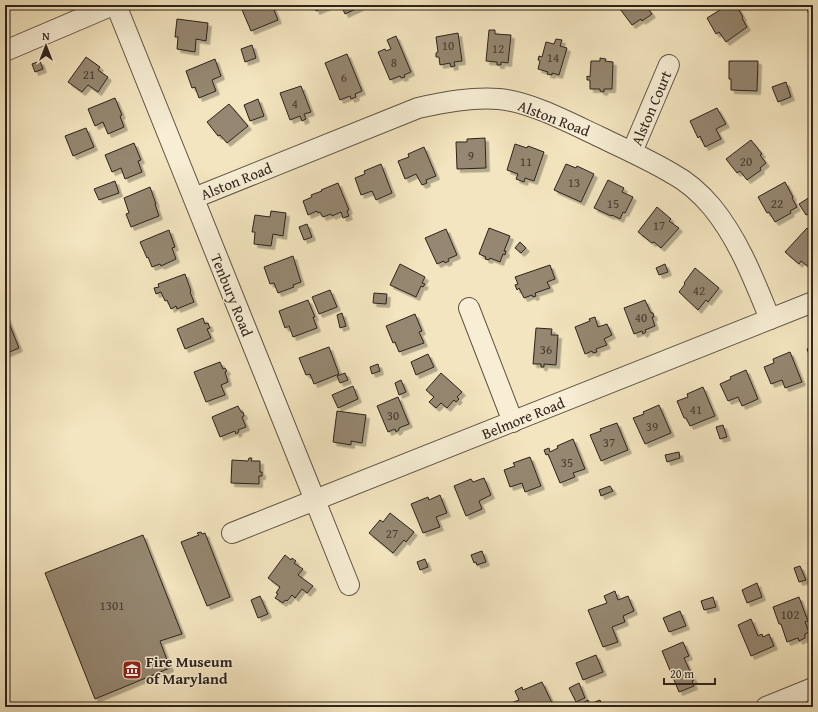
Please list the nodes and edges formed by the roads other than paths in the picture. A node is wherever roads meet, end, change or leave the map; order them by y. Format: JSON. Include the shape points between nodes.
{"nodes":[{"id":1,"x":115,"y":5,"type":"edge"},
{"id":2,"x":5,"y":51,"type":"edge"},
{"id":3,"x":669,"y":65,"type":"dead end"},
{"id":4,"x":632,"y":152,"type":"junction"},
{"id":5,"x":194,"y":198,"type":"junction"},
{"id":6,"x":813,"y":302,"type":"edge"},
{"id":7,"x":469,"y":308,"type":"dead end"},
{"id":8,"x":770,"y":319,"type":"junction"},
{"id":9,"x":513,"y":422,"type":"junction"},
{"id":10,"x":315,"y":500,"type":"junction"},
{"id":11,"x":232,"y":533,"type":"dead end"},
{"id":12,"x":349,"y":585,"type":"dead end"},
{"id":13,"x":813,"y":688,"type":"edge"},
{"id":14,"x":766,"y":707,"type":"edge"}],
"edges":[{"from":1,"to":2,"type":"street"},
{"from":1,"to":5,"type":"street","name":"Tenbury Road"},
{"from":3,"to":4,"type":"street","name":"Alston Court"},
{"from":4,"to":5,"type":"street","name":"Alston Road","via":[[533,107],[500,99],[471,98],[418,108]]},
{"from":4,"to":8,"type":"street","name":"Alston Road","via":[[694,188],[711,206],[741,251]]},
{"from":5,"to":10,"type":"street","name":"Tenbury Road"},
{"from":6,"to":8,"type":"street","name":"Belmore Road"},
{"from":7,"to":9,"type":"street"},
{"from":8,"to":9,"type":"street","name":"Belmore Road"},
{"from":9,"to":10,"type":"street","name":"Belmore Road"},
{"from":10,"to":11,"type":"street","name":"Belmore Road"},
{"from":10,"to":12,"type":"street","name":"Tenbury Road"},
{"from":13,"to":14,"type":"street"}]}
